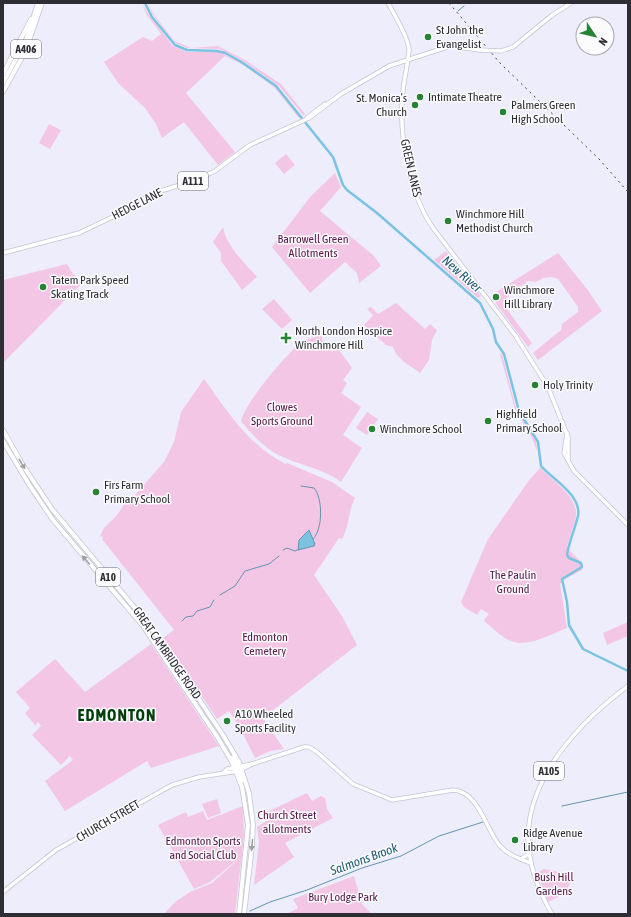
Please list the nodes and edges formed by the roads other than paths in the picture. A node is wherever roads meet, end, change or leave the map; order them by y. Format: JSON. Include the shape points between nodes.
{"nodes":[{"id":1,"x":37,"y":3,"type":"edge"},
{"id":2,"x":42,"y":3,"type":"edge"},
{"id":3,"x":388,"y":3,"type":"edge"},
{"id":4,"x":571,"y":3,"type":"edge"},
{"id":5,"x":409,"y":57,"type":"junction"},
{"id":6,"x":3,"y":74,"type":"edge"},
{"id":7,"x":3,"y":83,"type":"edge"},
{"id":8,"x":3,"y":92,"type":"edge"},
{"id":9,"x":3,"y":253,"type":"edge"},
{"id":10,"x":3,"y":430,"type":"edge"},
{"id":11,"x":3,"y":441,"type":"edge"},
{"id":12,"x":628,"y":525,"type":"edge"},
{"id":13,"x":628,"y":686,"type":"edge"},
{"id":14,"x":209,"y":714,"type":"junction"},
{"id":15,"x":204,"y":716,"type":"junction"},
{"id":16,"x":238,"y":769,"type":"junction"},
{"id":17,"x":530,"y":853,"type":"junction"},
{"id":18,"x":521,"y":859,"type":"junction"},
{"id":19,"x":531,"y":864,"type":"junction"},
{"id":20,"x":3,"y":892,"type":"edge"},
{"id":21,"x":239,"y":914,"type":"edge"},
{"id":22,"x":244,"y":914,"type":"edge"},
{"id":23,"x":552,"y":914,"type":"edge"}],
"edges":[{"from":1,"to":6,"type":"highway","number":"A406","via":[[26,32]]},
{"from":1,"to":7,"type":"highway","number":"A406","via":[[26,40]]},
{"from":2,"to":8,"type":"highway","number":"A406","via":[[25,52]]},
{"from":3,"to":5,"type":"main road","name":"GREEN LANES","via":[[402,29]]},
{"from":4,"to":5,"type":"main road","number":"A111","bridge":true,"via":[[513,47],[501,51],[450,46]]},
{"from":5,"to":9,"type":"main road","name":"HEDGE LANE","number":"A111","via":[[382,69],[310,117],[250,145],[215,171],[196,180],[151,194],[123,212],[79,233]]},
{"from":5,"to":12,"type":"main road","name":"GREEN LANES","via":[[402,114],[408,163],[415,194],[424,215],[486,295],[550,389],[567,433],[564,452],[576,474]]},
{"from":10,"to":14,"type":"highway","name":"GREAT CAMBRIDGE ROAD","number":"A10","one_way":true,"via":[[52,510],[142,614]]},
{"from":15,"to":11,"type":"highway","name":"GREAT CAMBRIDGE ROAD","number":"A10","one_way":true,"via":[[137,618],[48,513]]},
{"from":13,"to":17,"type":"main road","number":"A105","via":[[580,728],[549,772],[531,813],[528,837]]},
{"from":14,"to":15,"type":"highway"},
{"from":14,"to":16,"type":"highway","name":"GREAT CAMBRIDGE ROAD","number":"A10","via":[[233,753]]},
{"from":15,"to":16,"type":"highway","name":"GREAT CAMBRIDGE ROAD","number":"A10"},
{"from":16,"to":18,"type":"main road","name":"CHURCH STREET","via":[[309,747],[351,782],[382,796],[396,800],[458,790],[473,802],[500,846]]},
{"from":16,"to":20,"type":"main road","name":"CHURCH STREET","via":[[172,785],[147,798],[56,850]]},
{"from":16,"to":21,"type":"highway","number":"A10","via":[[247,809],[248,832]]},
{"from":16,"to":22,"type":"highway","number":"A10","one_way":true,"via":[[250,800],[253,832]]},
{"from":17,"to":18,"type":"main road"},
{"from":17,"to":19,"type":"main road","number":"A105"},
{"from":18,"to":19,"type":"main road","name":"CHURCH STREET"},
{"from":19,"to":23,"type":"main road","number":"A105"}]}
